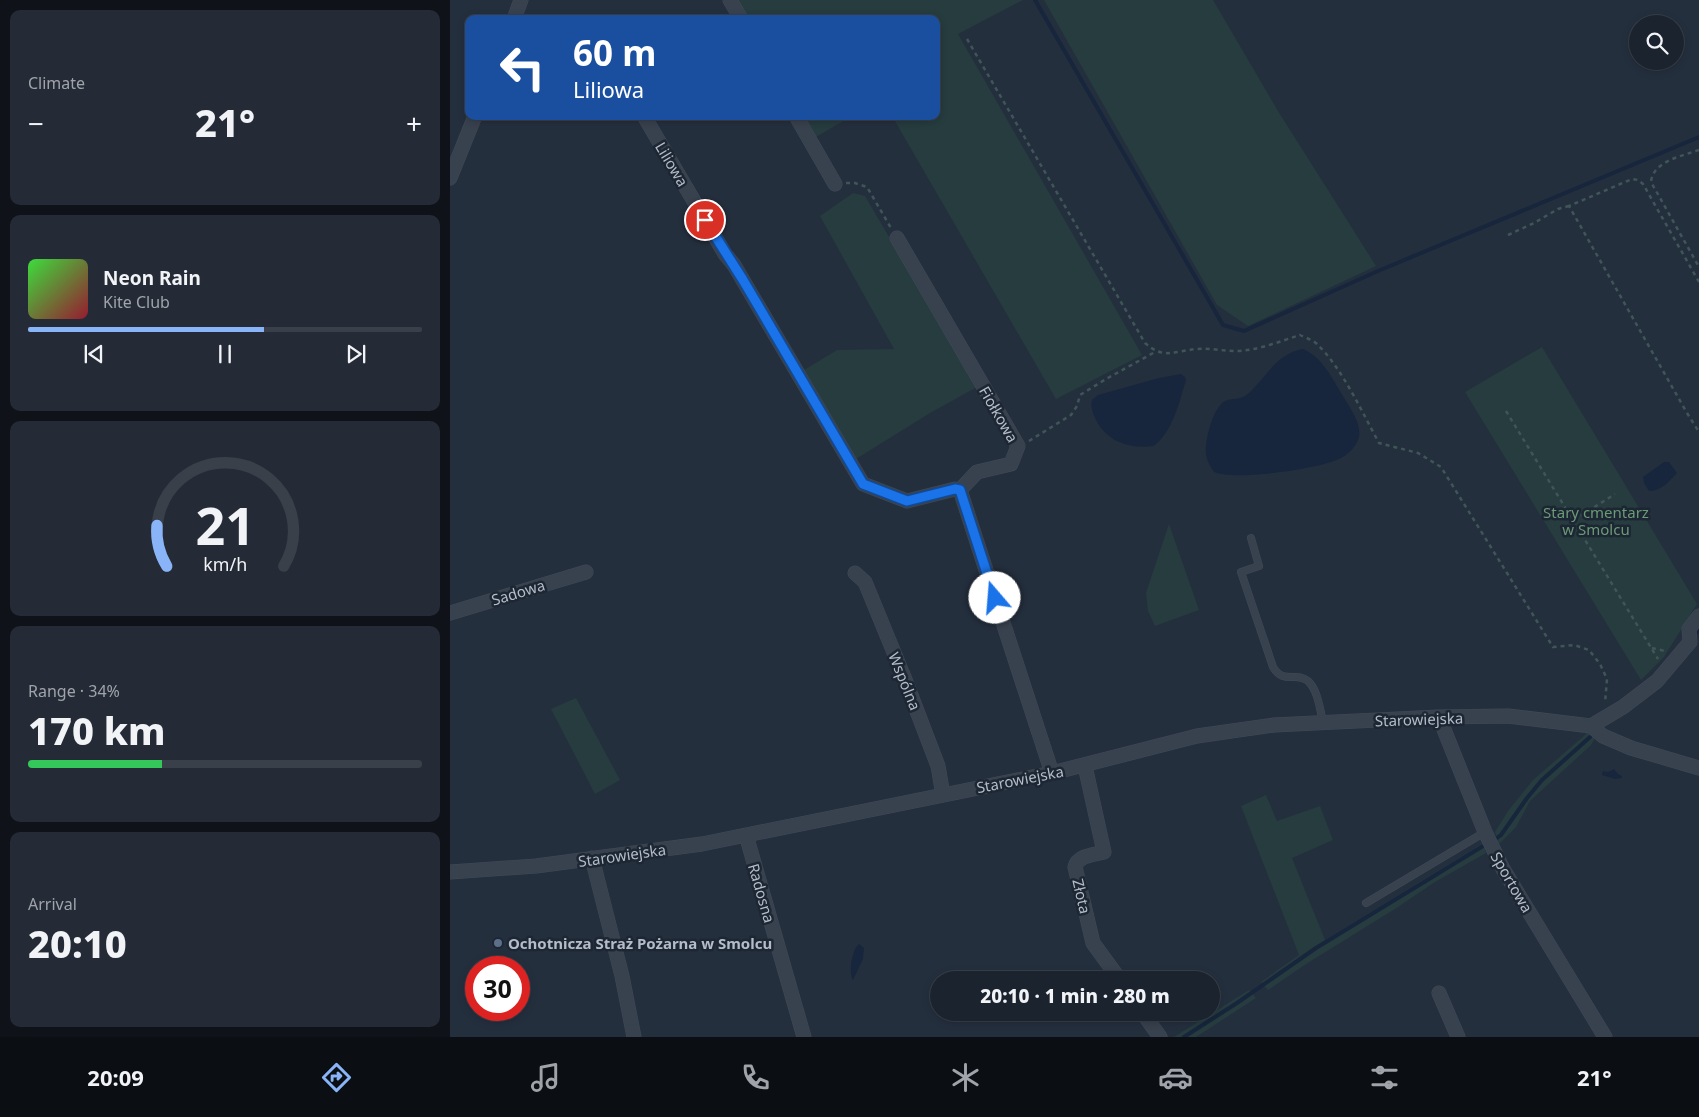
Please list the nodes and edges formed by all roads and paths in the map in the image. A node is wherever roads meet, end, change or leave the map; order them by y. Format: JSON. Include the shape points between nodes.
{"nodes":[{"id":1,"x":521,"y":0,"type":"edge"},
{"id":2,"x":730,"y":0,"type":"edge"},
{"id":3,"x":515,"y":15,"type":"edge"},
{"id":4,"x":738,"y":15,"type":"edge"},
{"id":5,"x":968,"y":39,"type":"dead end"},
{"id":6,"x":473,"y":120,"type":"edge"},
{"id":7,"x":646,"y":120,"type":"edge"},
{"id":8,"x":798,"y":120,"type":"edge"},
{"id":9,"x":1699,"y":150,"type":"edge"},
{"id":10,"x":450,"y":178,"type":"edge"},
{"id":11,"x":835,"y":184,"type":"joint"},
{"id":12,"x":1569,"y":206,"type":"junction"},
{"id":13,"x":1508,"y":235,"type":"dead end"},
{"id":14,"x":897,"y":238,"type":"joint"},
{"id":15,"x":1699,"y":267,"type":"edge"},
{"id":16,"x":1699,"y":282,"type":"edge"},
{"id":17,"x":1156,"y":352,"type":"junction"},
{"id":18,"x":1506,"y":411,"type":"dead end"},
{"id":19,"x":1699,"y":432,"type":"edge"},
{"id":20,"x":1018,"y":446,"type":"junction"},
{"id":21,"x":960,"y":490,"type":"junction"},
{"id":22,"x":1615,"y":494,"type":"dead end"},
{"id":23,"x":1574,"y":520,"type":"junction"},
{"id":24,"x":1251,"y":538,"type":"dead end"},
{"id":25,"x":586,"y":572,"type":"dead end"},
{"id":26,"x":855,"y":573,"type":"dead end"},
{"id":27,"x":450,"y":613,"type":"edge"},
{"id":28,"x":1699,"y":616,"type":"edge"},
{"id":29,"x":1666,"y":672,"type":"junction"},
{"id":30,"x":1439,"y":717,"type":"junction"},
{"id":31,"x":1606,"y":717,"type":"junction"},
{"id":32,"x":1323,"y":722,"type":"junction"},
{"id":33,"x":1591,"y":726,"type":"junction"},
{"id":34,"x":1085,"y":766,"type":"junction"},
{"id":35,"x":1699,"y":768,"type":"edge"},
{"id":36,"x":1052,"y":774,"type":"junction"},
{"id":37,"x":943,"y":795,"type":"junction"},
{"id":38,"x":1485,"y":832,"type":"junction"},
{"id":39,"x":746,"y":835,"type":"junction"},
{"id":40,"x":592,"y":858,"type":"junction"},
{"id":41,"x":450,"y":872,"type":"edge"},
{"id":42,"x":1366,"y":903,"type":"dead end"},
{"id":43,"x":1114,"y":971,"type":"edge"},
{"id":44,"x":1439,"y":993,"type":"dead end"},
{"id":45,"x":1148,"y":1021,"type":"edge"},
{"id":46,"x":634,"y":1037,"type":"edge"},
{"id":47,"x":804,"y":1037,"type":"edge"},
{"id":48,"x":1160,"y":1037,"type":"edge"},
{"id":49,"x":1458,"y":1037,"type":"edge"},
{"id":50,"x":1604,"y":1037,"type":"edge"}],
"edges":[{"from":1,"to":3,"type":"street"},
{"from":2,"to":4,"type":"street"},
{"from":5,"to":17,"type":"path","via":[[1145,343]]},
{"from":6,"to":10,"type":"street"},
{"from":7,"to":21,"type":"street","name":"Liliowa","via":[[863,484],[907,501]]},
{"from":8,"to":11,"type":"street"},
{"from":9,"to":15,"type":"path","via":[[1661,165],[1652,174],[1651,182]]},
{"from":11,"to":14,"type":"path","via":[[855,183],[866,187]]},
{"from":12,"to":13,"type":"path"},
{"from":12,"to":16,"type":"path","via":[[1632,179],[1638,180]]},
{"from":12,"to":19,"type":"path"},
{"from":14,"to":20,"type":"street","name":"Fiołkowa"},
{"from":17,"to":20,"type":"path","via":[[1080,395],[1071,416]]},
{"from":17,"to":31,"type":"path","via":[[1238,351],[1300,335],[1316,343],[1344,381],[1379,443],[1418,453],[1441,467],[1553,647],[1574,645],[1589,650],[1600,664],[1607,679]]},
{"from":18,"to":23,"type":"path"},
{"from":20,"to":21,"type":"street","name":"Fiołkowa","via":[[1011,464],[977,472]]},
{"from":21,"to":36,"type":"street"},
{"from":22,"to":23,"type":"path"},
{"from":23,"to":29,"type":"path"},
{"from":24,"to":32,"type":"lane","via":[[1259,566],[1241,572],[1272,667],[1282,677],[1308,680],[1315,691]]},
{"from":25,"to":27,"type":"street","name":"Sadowa"},
{"from":26,"to":37,"type":"street","name":"Wspólna","via":[[865,582],[904,677],[938,766]]},
{"from":28,"to":29,"type":"street","via":[[1689,629],[1690,642]]},
{"from":29,"to":31,"type":"street"},
{"from":30,"to":32,"type":"street","name":"Starowiejska"},
{"from":30,"to":33,"type":"street","name":"Starowiejska","via":[[1508,716]]},
{"from":30,"to":38,"type":"street","name":"Sportowa"},
{"from":31,"to":33,"type":"street"},
{"from":32,"to":34,"type":"street","name":"Starowiejska","via":[[1197,736]]},
{"from":33,"to":35,"type":"street","name":"Starowiejska","via":[[1603,736],[1631,748]]},
{"from":34,"to":36,"type":"street","name":"Starowiejska"},
{"from":34,"to":43,"type":"street","name":"Złota","via":[[1104,852],[1080,858],[1075,866],[1093,942]]},
{"from":36,"to":37,"type":"street","name":"Starowiejska"},
{"from":37,"to":39,"type":"street","name":"Starowiejska"},
{"from":38,"to":42,"type":"lane"},
{"from":38,"to":50,"type":"street","name":"Sportowa","via":[[1503,869]]},
{"from":39,"to":40,"type":"street","name":"Starowiejska"},
{"from":39,"to":47,"type":"street","name":"Radosna"},
{"from":40,"to":41,"type":"street","name":"Starowiejska"},
{"from":40,"to":46,"type":"street"},
{"from":44,"to":49,"type":"street"},
{"from":45,"to":48,"type":"street"}]}
